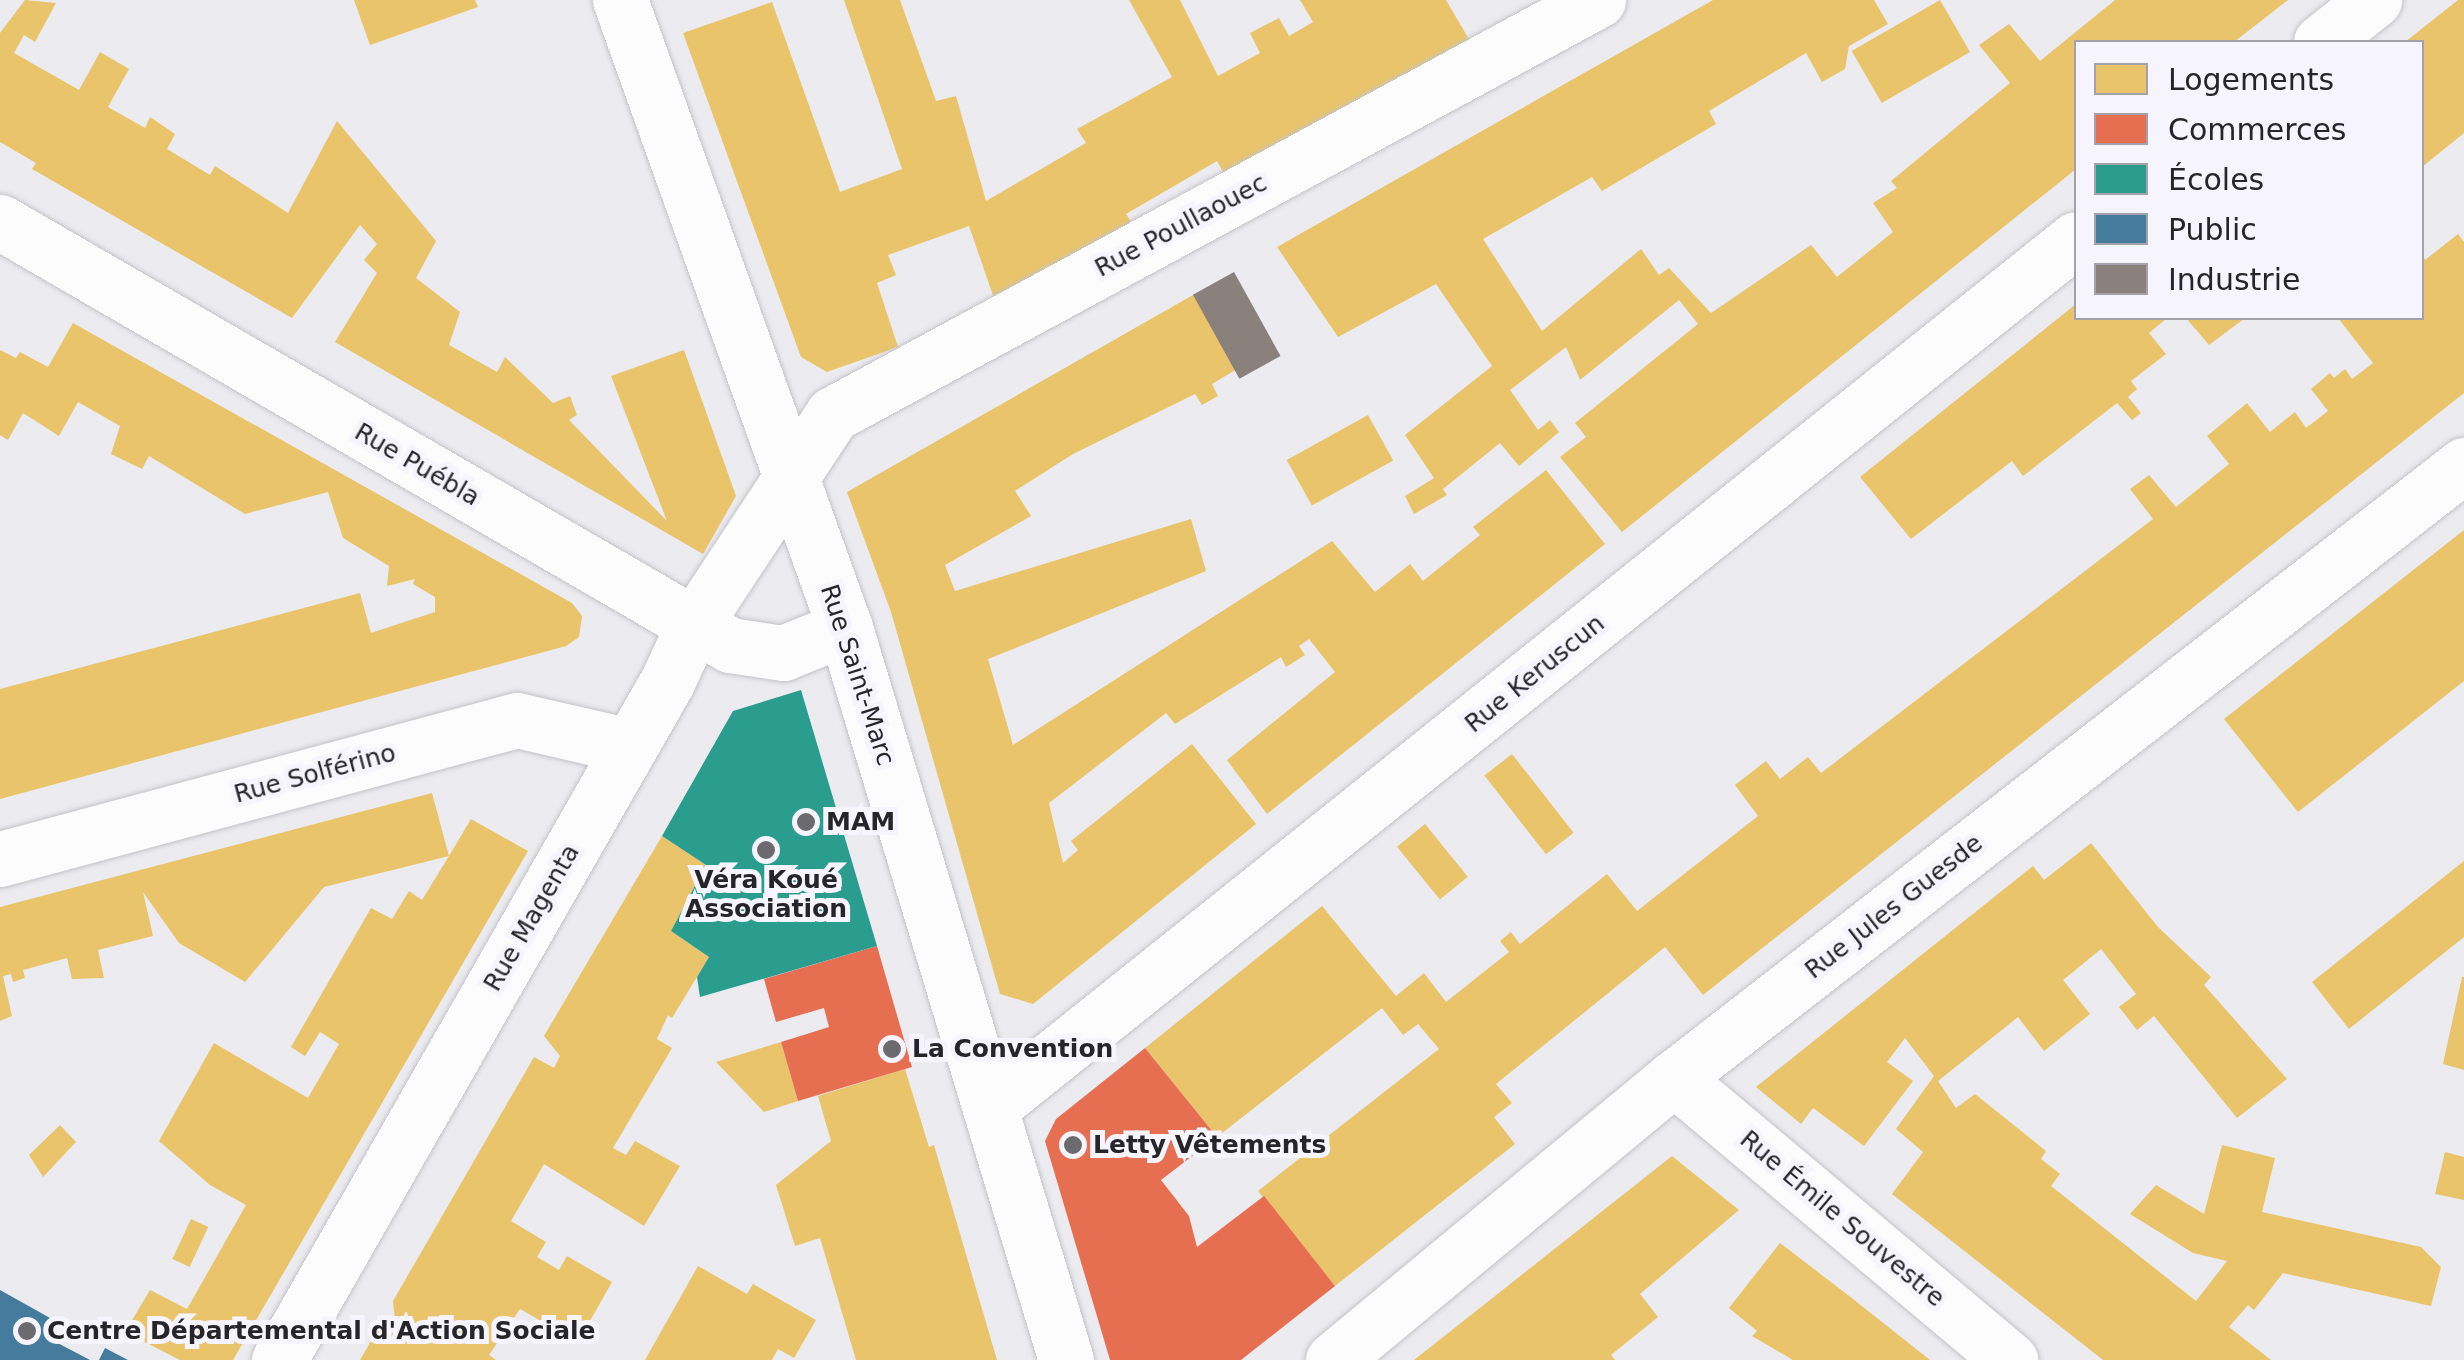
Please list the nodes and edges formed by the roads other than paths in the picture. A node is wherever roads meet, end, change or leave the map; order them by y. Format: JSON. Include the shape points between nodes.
{"nodes":[{"id":1,"x":620,"y":0,"type":"edge"},
{"id":2,"x":1598,"y":0,"type":"edge"},
{"id":3,"x":2374,"y":0,"type":"edge"},
{"id":4,"x":2324,"y":40,"type":"edge"},
{"id":5,"x":0,"y":222,"type":"edge"},
{"id":6,"x":2074,"y":240,"type":"edge"},
{"id":7,"x":2464,"y":464,"type":"edge"},
{"id":8,"x":791,"y":481,"type":"junction"},
{"id":9,"x":693,"y":626,"type":"junction"},
{"id":10,"x":845,"y":628,"type":"junction"},
{"id":11,"x":630,"y":746,"type":"junction"},
{"id":12,"x":0,"y":859,"type":"edge"},
{"id":13,"x":1674,"y":1078,"type":"junction"},
{"id":14,"x":991,"y":1107,"type":"junction"},
{"id":15,"x":279,"y":1360,"type":"edge"},
{"id":16,"x":1066,"y":1360,"type":"edge"},
{"id":17,"x":1333,"y":1360,"type":"edge"},
{"id":18,"x":2010,"y":1360,"type":"edge"}],
"edges":[{"from":1,"to":8,"type":"street","name":"Rue Saint-Marc"},
{"from":2,"to":8,"type":"street","name":"Rue Poullaouec","via":[[834,414]]},
{"from":3,"to":4,"type":"street"},
{"from":5,"to":9,"type":"street","name":"Rue Puébla"},
{"from":6,"to":14,"type":"street","name":"Rue Keruscun"},
{"from":7,"to":13,"type":"street","name":"Rue Jules Guesde"},
{"from":8,"to":9,"type":"street","name":"Rue Magenta"},
{"from":8,"to":10,"type":"street","name":"Rue Saint-Marc"},
{"from":9,"to":10,"type":"street","name":"Rue Puébla","via":[[730,645],[783,653]]},
{"from":9,"to":11,"type":"street","name":"Rue Magenta"},
{"from":10,"to":14,"type":"street","name":"Rue Saint-Marc"},
{"from":11,"to":12,"type":"street","name":"Rue Solférino","via":[[517,720]]},
{"from":11,"to":15,"type":"street","name":"Rue Magenta"},
{"from":13,"to":17,"type":"street","name":"Rue Jules Guesde"},
{"from":13,"to":18,"type":"street","name":"Rue Émile Souvestre"},
{"from":14,"to":16,"type":"street","name":"Rue Saint-Marc"}]}
